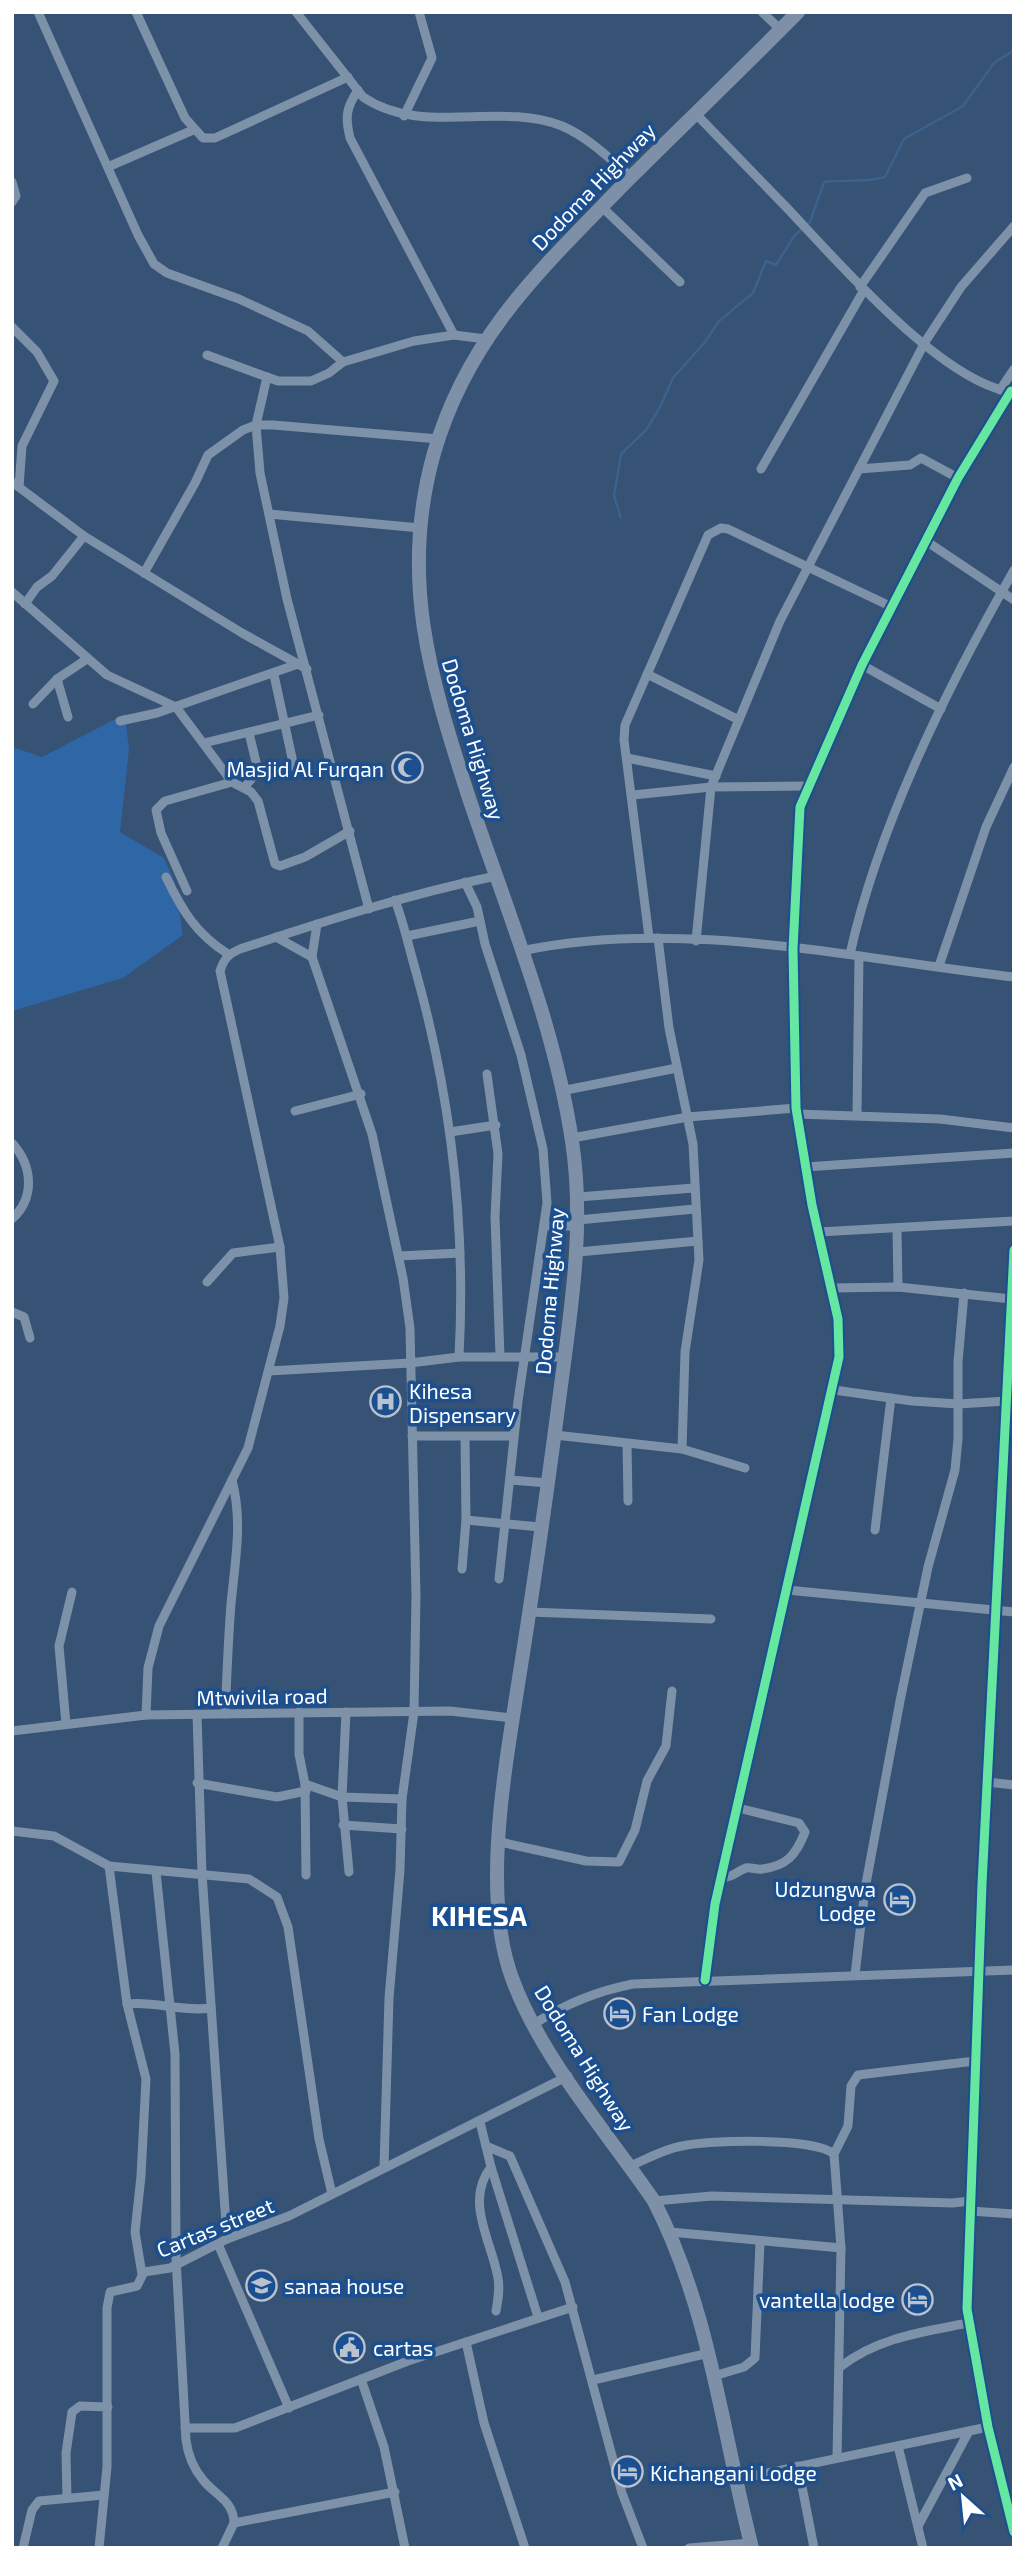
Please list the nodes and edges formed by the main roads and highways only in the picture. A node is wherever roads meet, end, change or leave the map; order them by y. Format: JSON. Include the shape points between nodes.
{"nodes":[{"id":1,"x":798,"y":12,"type":"edge"},
{"id":2,"x":751,"y":2546,"type":"edge"}],
"edges":[{"from":1,"to":2,"type":"highway","name":"Dodoma Highway","via":[[553,256],[486,339],[455,391],[439,439],[420,528],[418,595],[430,672],[545,1020],[572,1138],[578,1197],[578,1251],[565,1357],[502,1793],[499,1907],[503,1938],[510,1973],[534,2024],[670,2232],[709,2353]]}]}
